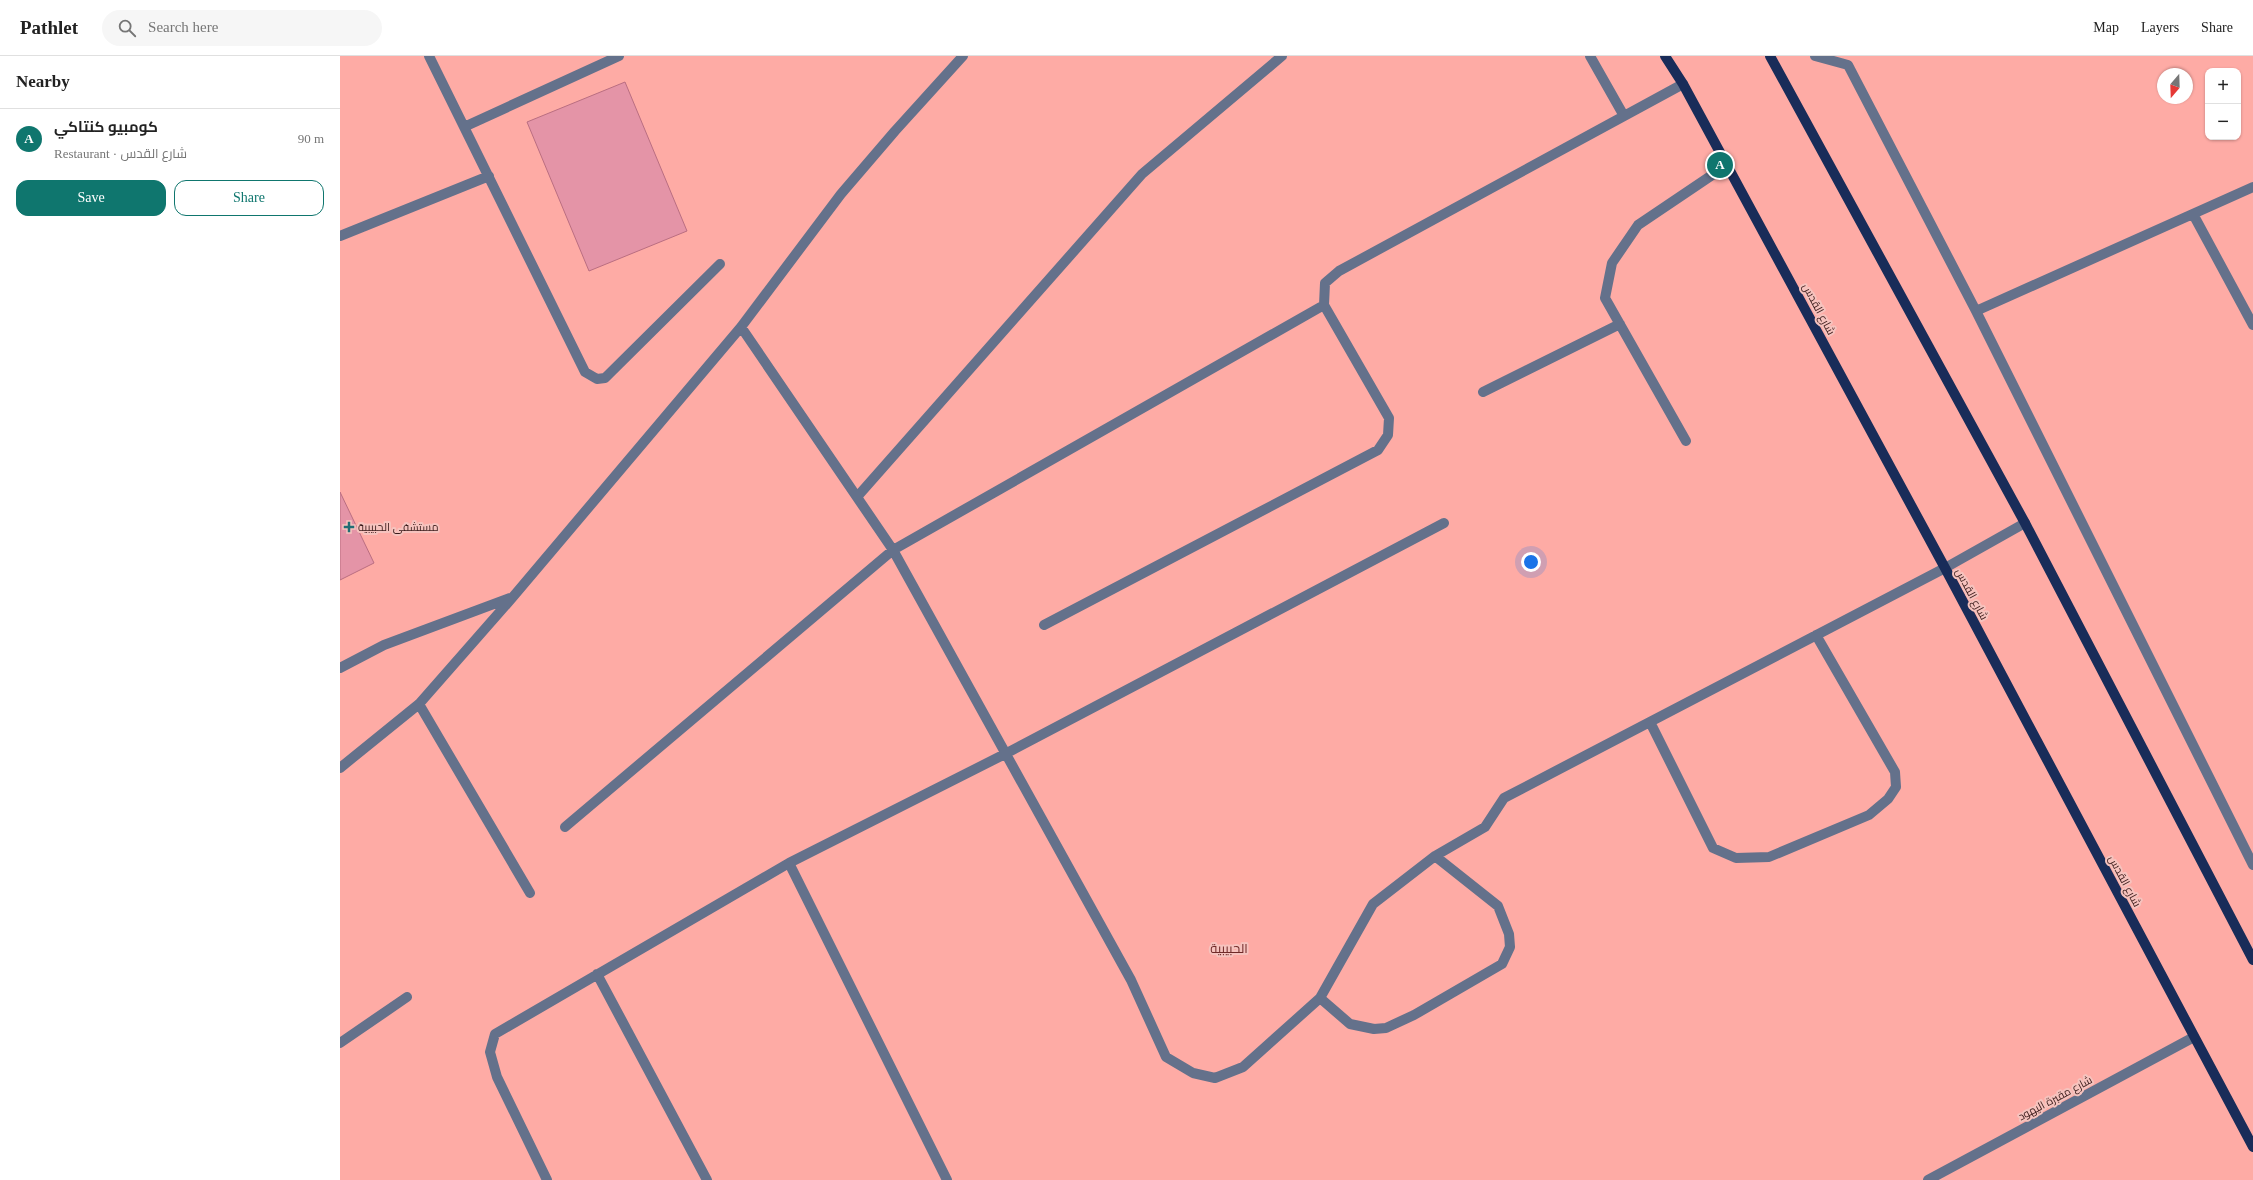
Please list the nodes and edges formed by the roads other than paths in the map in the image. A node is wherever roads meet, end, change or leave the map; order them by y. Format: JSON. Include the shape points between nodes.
{"nodes":[{"id":1,"x":429,"y":56,"type":"edge"},
{"id":2,"x":619,"y":56,"type":"edge"},
{"id":3,"x":963,"y":56,"type":"edge"},
{"id":4,"x":1282,"y":56,"type":"edge"},
{"id":5,"x":1590,"y":56,"type":"edge"},
{"id":6,"x":1665,"y":56,"type":"edge"},
{"id":7,"x":1770,"y":56,"type":"edge"},
{"id":8,"x":1815,"y":56,"type":"edge"},
{"id":9,"x":1683,"y":84,"type":"junction"},
{"id":10,"x":1624,"y":116,"type":"junction"},
{"id":11,"x":464,"y":127,"type":"junction"},
{"id":12,"x":1727,"y":165,"type":"junction"},
{"id":13,"x":488,"y":176,"type":"junction"},
{"id":14,"x":2253,"y":186,"type":"edge"},
{"id":15,"x":2192,"y":214,"type":"junction"},
{"id":16,"x":340,"y":236,"type":"edge"},
{"id":17,"x":720,"y":264,"type":"dead end"},
{"id":18,"x":1324,"y":305,"type":"junction"},
{"id":19,"x":1976,"y":311,"type":"junction"},
{"id":20,"x":1620,"y":324,"type":"junction"},
{"id":21,"x":2253,"y":325,"type":"edge"},
{"id":22,"x":741,"y":327,"type":"junction"},
{"id":23,"x":1482,"y":392,"type":"dead end"},
{"id":24,"x":1686,"y":441,"type":"dead end"},
{"id":25,"x":858,"y":498,"type":"junction"},
{"id":26,"x":1444,"y":523,"type":"dead end"},
{"id":27,"x":2025,"y":523,"type":"junction"},
{"id":28,"x":893,"y":550,"type":"junction"},
{"id":29,"x":1945,"y":568,"type":"junction"},
{"id":30,"x":512,"y":598,"type":"junction"},
{"id":31,"x":1044,"y":625,"type":"dead end"},
{"id":32,"x":1816,"y":635,"type":"junction"},
{"id":33,"x":340,"y":668,"type":"edge"},
{"id":34,"x":419,"y":704,"type":"junction"},
{"id":35,"x":1650,"y":722,"type":"junction"},
{"id":36,"x":1006,"y":754,"type":"junction"},
{"id":37,"x":340,"y":768,"type":"edge"},
{"id":38,"x":565,"y":827,"type":"dead end"},
{"id":39,"x":1436,"y":856,"type":"junction"},
{"id":40,"x":789,"y":863,"type":"junction"},
{"id":41,"x":2253,"y":865,"type":"edge"},
{"id":42,"x":530,"y":893,"type":"dead end"},
{"id":43,"x":2253,"y":960,"type":"edge"},
{"id":44,"x":597,"y":974,"type":"junction"},
{"id":45,"x":407,"y":997,"type":"dead end"},
{"id":46,"x":1320,"y":998,"type":"junction"},
{"id":47,"x":2194,"y":1037,"type":"junction"},
{"id":48,"x":340,"y":1043,"type":"edge"},
{"id":49,"x":2253,"y":1147,"type":"edge"},
{"id":50,"x":547,"y":1180,"type":"edge"},
{"id":51,"x":707,"y":1180,"type":"edge"},
{"id":52,"x":947,"y":1180,"type":"edge"},
{"id":53,"x":1928,"y":1180,"type":"edge"}],
"edges":[{"from":1,"to":11,"type":"street"},
{"from":2,"to":11,"type":"street"},
{"from":3,"to":22,"type":"street","via":[[841,194]]},
{"from":4,"to":25,"type":"street","via":[[1142,174]]},
{"from":5,"to":10,"type":"street"},
{"from":6,"to":9,"type":"main road","name":"شارع القدس"},
{"from":7,"to":27,"type":"main road"},
{"from":8,"to":19,"type":"street","via":[[1848,65]]},
{"from":9,"to":10,"type":"street"},
{"from":9,"to":12,"type":"main road","name":"شارع القدس"},
{"from":10,"to":18,"type":"street","via":[[1339,271],[1325,283]]},
{"from":11,"to":13,"type":"street"},
{"from":12,"to":20,"type":"street","via":[[1638,225],[1612,263],[1605,298]]},
{"from":12,"to":29,"type":"main road","name":"شارع القدس"},
{"from":13,"to":16,"type":"street"},
{"from":13,"to":17,"type":"street","via":[[585,372],[597,379],[605,378]]},
{"from":14,"to":15,"type":"street"},
{"from":15,"to":19,"type":"street"},
{"from":15,"to":21,"type":"street"},
{"from":18,"to":28,"type":"street"},
{"from":18,"to":31,"type":"street","via":[[1389,418],[1388,435],[1378,450]]},
{"from":19,"to":41,"type":"street"},
{"from":20,"to":23,"type":"street"},
{"from":20,"to":24,"type":"street"},
{"from":22,"to":25,"type":"street"},
{"from":22,"to":30,"type":"street"},
{"from":25,"to":28,"type":"street"},
{"from":26,"to":36,"type":"street"},
{"from":27,"to":29,"type":"street"},
{"from":27,"to":43,"type":"main road"},
{"from":28,"to":36,"type":"street"},
{"from":28,"to":38,"type":"street"},
{"from":29,"to":32,"type":"street"},
{"from":29,"to":47,"type":"main road","name":"شارع القدس"},
{"from":30,"to":33,"type":"street","via":[[384,646]]},
{"from":30,"to":34,"type":"street"},
{"from":32,"to":35,"type":"street"},
{"from":32,"to":35,"type":"street","via":[[1895,772],[1896,787],[1869,815],[1769,857],[1736,858],[1713,848]]},
{"from":34,"to":37,"type":"street"},
{"from":34,"to":42,"type":"street"},
{"from":35,"to":39,"type":"street","via":[[1504,798],[1485,827]]},
{"from":36,"to":40,"type":"street"},
{"from":36,"to":46,"type":"street","via":[[1131,980],[1166,1057],[1193,1073],[1215,1078],[1242,1067]]},
{"from":39,"to":46,"type":"street","via":[[1373,904]]},
{"from":39,"to":46,"type":"street","via":[[1498,906],[1509,934],[1510,947],[1502,964],[1414,1015],[1386,1028],[1374,1029],[1350,1024]]},
{"from":40,"to":44,"type":"street"},
{"from":40,"to":52,"type":"street"},
{"from":44,"to":50,"type":"street","via":[[494,1034],[490,1052],[497,1077]]},
{"from":44,"to":51,"type":"street"},
{"from":45,"to":48,"type":"street"},
{"from":47,"to":49,"type":"main road","name":"شارع القدس"},
{"from":47,"to":53,"type":"street","name":"شارع مقبرة اليهود"}]}
